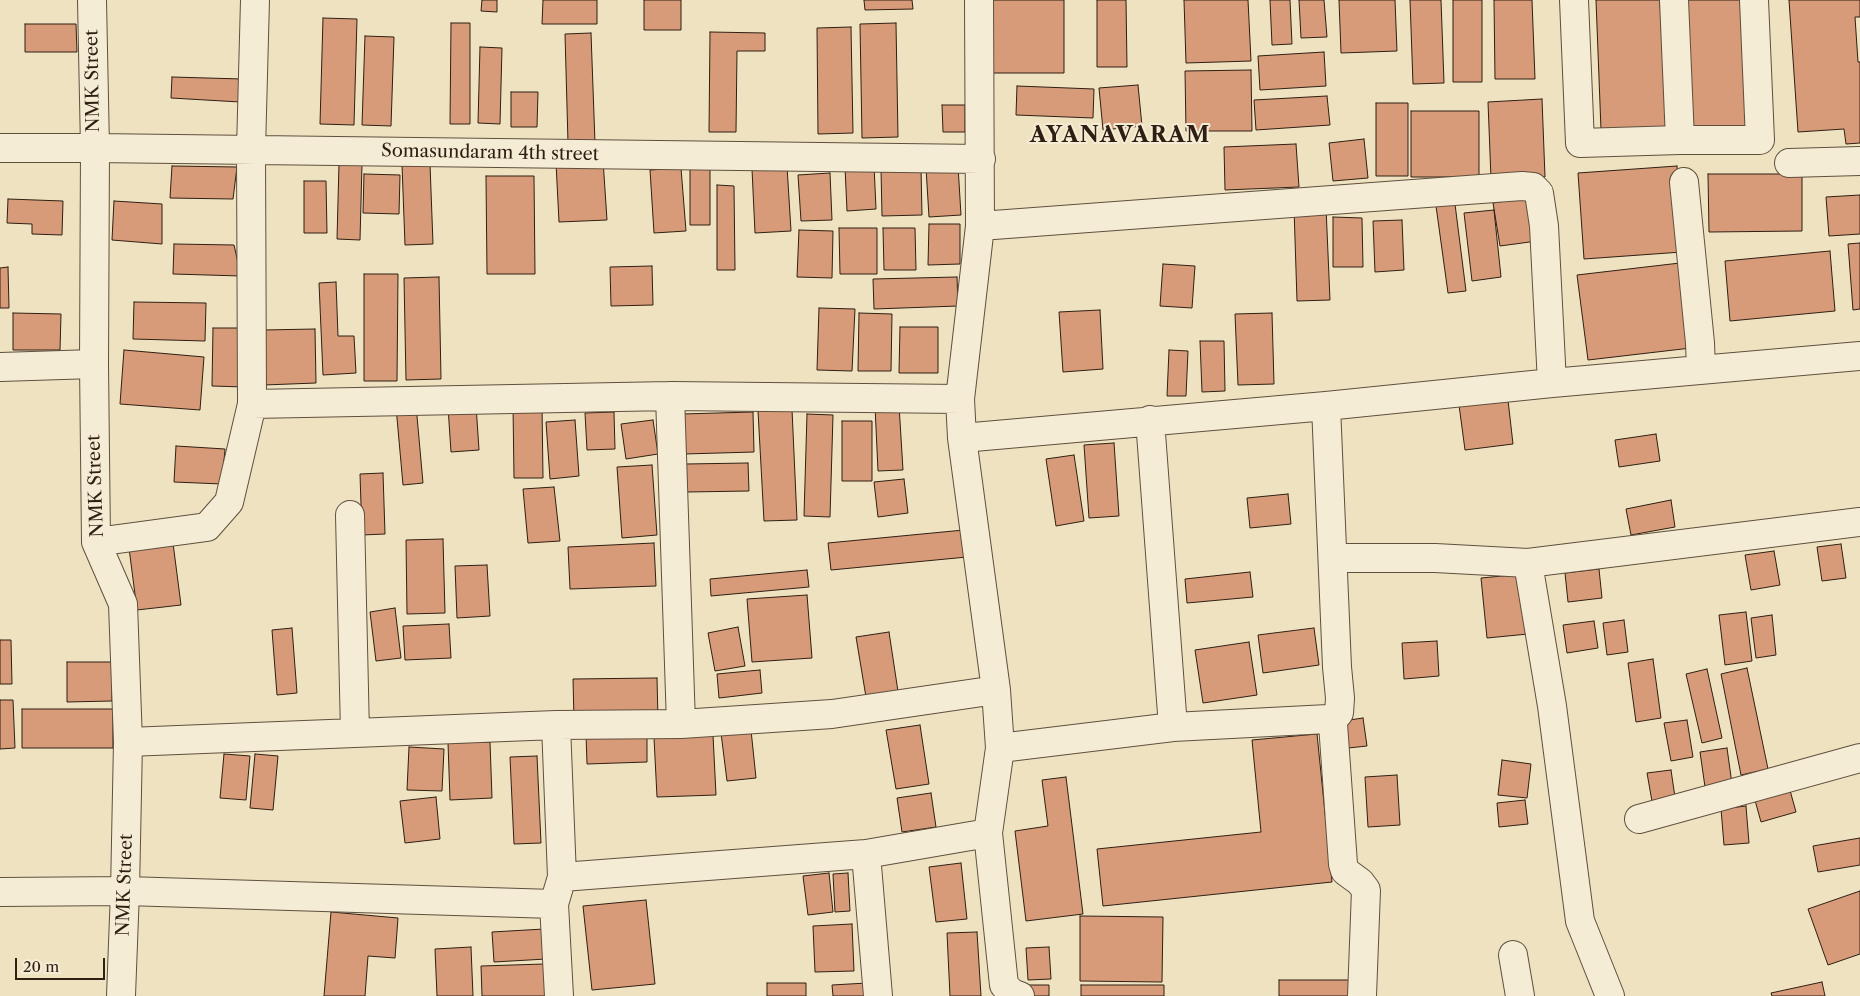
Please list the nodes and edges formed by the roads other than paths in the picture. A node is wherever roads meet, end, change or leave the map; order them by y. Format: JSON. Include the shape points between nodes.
{"nodes":[{"id":1,"x":92,"y":0,"type":"edge"},
{"id":2,"x":255,"y":0,"type":"edge"},
{"id":3,"x":979,"y":0,"type":"edge"},
{"id":4,"x":1574,"y":0,"type":"edge"},
{"id":5,"x":1674,"y":0,"type":"edge"},
{"id":6,"x":1754,"y":0,"type":"edge"},
{"id":7,"x":1680,"y":140,"type":"junction"},
{"id":8,"x":0,"y":148,"type":"edge"},
{"id":9,"x":95,"y":148,"type":"junction"},
{"id":10,"x":251,"y":150,"type":"junction"},
{"id":11,"x":981,"y":159,"type":"junction"},
{"id":12,"x":1860,"y":161,"type":"edge"},
{"id":13,"x":1790,"y":163,"type":"dead end"},
{"id":14,"x":1684,"y":182,"type":"dead end"},
{"id":15,"x":980,"y":226,"type":"junction"},
{"id":16,"x":1860,"y":356,"type":"edge"},
{"id":17,"x":94,"y":364,"type":"junction"},
{"id":18,"x":0,"y":368,"type":"edge"},
{"id":19,"x":1701,"y":369,"type":"junction"},
{"id":20,"x":1552,"y":383,"type":"junction"},
{"id":21,"x":670,"y":396,"type":"junction"},
{"id":22,"x":960,"y":399,"type":"junction"},
{"id":23,"x":252,"y":404,"type":"junction"},
{"id":24,"x":1326,"y":406,"type":"junction"},
{"id":25,"x":1150,"y":420,"type":"junction"},
{"id":26,"x":962,"y":438,"type":"junction"},
{"id":27,"x":350,"y":515,"type":"dead end"},
{"id":28,"x":1860,"y":522,"type":"edge"},
{"id":29,"x":96,"y":542,"type":"junction"},
{"id":30,"x":1333,"y":558,"type":"junction"},
{"id":31,"x":1528,"y":563,"type":"junction"},
{"id":32,"x":996,"y":690,"type":"junction"},
{"id":33,"x":1331,"y":722,"type":"junction"},
{"id":34,"x":681,"y":724,"type":"junction"},
{"id":35,"x":556,"y":725,"type":"junction"},
{"id":36,"x":1173,"y":727,"type":"junction"},
{"id":37,"x":356,"y":733,"type":"junction"},
{"id":38,"x":128,"y":742,"type":"junction"},
{"id":39,"x":1000,"y":748,"type":"junction"},
{"id":40,"x":1860,"y":758,"type":"edge"},
{"id":41,"x":1639,"y":819,"type":"dead end"},
{"id":42,"x":988,"y":833,"type":"junction"},
{"id":43,"x":866,"y":854,"type":"junction"},
{"id":44,"x":562,"y":877,"type":"junction"},
{"id":45,"x":126,"y":891,"type":"junction"},
{"id":46,"x":0,"y":892,"type":"edge"},
{"id":47,"x":554,"y":904,"type":"junction"},
{"id":48,"x":1513,"y":954,"type":"dead end"},
{"id":49,"x":121,"y":996,"type":"edge"},
{"id":50,"x":559,"y":996,"type":"edge"},
{"id":51,"x":878,"y":996,"type":"edge"},
{"id":52,"x":1020,"y":996,"type":"edge"},
{"id":53,"x":1362,"y":996,"type":"edge"},
{"id":54,"x":1520,"y":996,"type":"edge"},
{"id":55,"x":1610,"y":996,"type":"edge"}],
"edges":[{"from":1,"to":9,"type":"street","name":"NMK Street"},
{"from":2,"to":10,"type":"street"},
{"from":3,"to":11,"type":"street"},
{"from":4,"to":7,"type":"street","via":[[1580,143]]},
{"from":5,"to":7,"type":"street"},
{"from":6,"to":7,"type":"street","via":[[1760,140]]},
{"from":8,"to":9,"type":"street","name":"Somasundaram 4th street"},
{"from":9,"to":10,"type":"street","name":"Somasundaram 4th street"},
{"from":9,"to":17,"type":"street","name":"NMK Street"},
{"from":10,"to":11,"type":"street","name":"Somasundaram 4th street"},
{"from":10,"to":23,"type":"street"},
{"from":11,"to":15,"type":"street"},
{"from":12,"to":13,"type":"street"},
{"from":14,"to":19,"type":"street"},
{"from":15,"to":20,"type":"street","via":[[1508,186],[1533,188],[1539,193],[1544,226]]},
{"from":15,"to":22,"type":"street"},
{"from":16,"to":19,"type":"street"},
{"from":17,"to":18,"type":"street"},
{"from":17,"to":29,"type":"street","name":"NMK Street"},
{"from":19,"to":20,"type":"street"},
{"from":20,"to":24,"type":"street"},
{"from":21,"to":22,"type":"street"},
{"from":21,"to":23,"type":"street"},
{"from":21,"to":34,"type":"street"},
{"from":22,"to":26,"type":"street"},
{"from":23,"to":29,"type":"street","via":[[229,502],[207,528]]},
{"from":24,"to":25,"type":"street"},
{"from":24,"to":30,"type":"street"},
{"from":25,"to":26,"type":"street"},
{"from":25,"to":36,"type":"street"},
{"from":26,"to":32,"type":"street"},
{"from":27,"to":37,"type":"street"},
{"from":28,"to":31,"type":"street"},
{"from":29,"to":38,"type":"street","name":"NMK Street","via":[[123,604]]},
{"from":30,"to":31,"type":"street","via":[[1435,558]]},
{"from":30,"to":33,"type":"street","via":[[1340,698],[1339,713]]},
{"from":31,"to":55,"type":"street","via":[[1552,706],[1580,921]]},
{"from":32,"to":34,"type":"street","via":[[832,714]]},
{"from":32,"to":39,"type":"street"},
{"from":33,"to":36,"type":"street","via":[[1324,718]]},
{"from":33,"to":53,"type":"street","via":[[1343,864],[1345,871],[1366,890]]},
{"from":34,"to":35,"type":"street"},
{"from":35,"to":37,"type":"street"},
{"from":35,"to":44,"type":"street"},
{"from":36,"to":39,"type":"street"},
{"from":37,"to":38,"type":"street"},
{"from":38,"to":45,"type":"street","name":"NMK Street"},
{"from":39,"to":42,"type":"street"},
{"from":40,"to":41,"type":"street"},
{"from":42,"to":43,"type":"street"},
{"from":42,"to":52,"type":"street","via":[[1004,985]]},
{"from":43,"to":44,"type":"street"},
{"from":43,"to":51,"type":"street"},
{"from":44,"to":47,"type":"street"},
{"from":45,"to":46,"type":"street"},
{"from":45,"to":47,"type":"street"},
{"from":45,"to":49,"type":"street","name":"NMK Street"},
{"from":47,"to":50,"type":"street"},
{"from":48,"to":54,"type":"street"}]}
